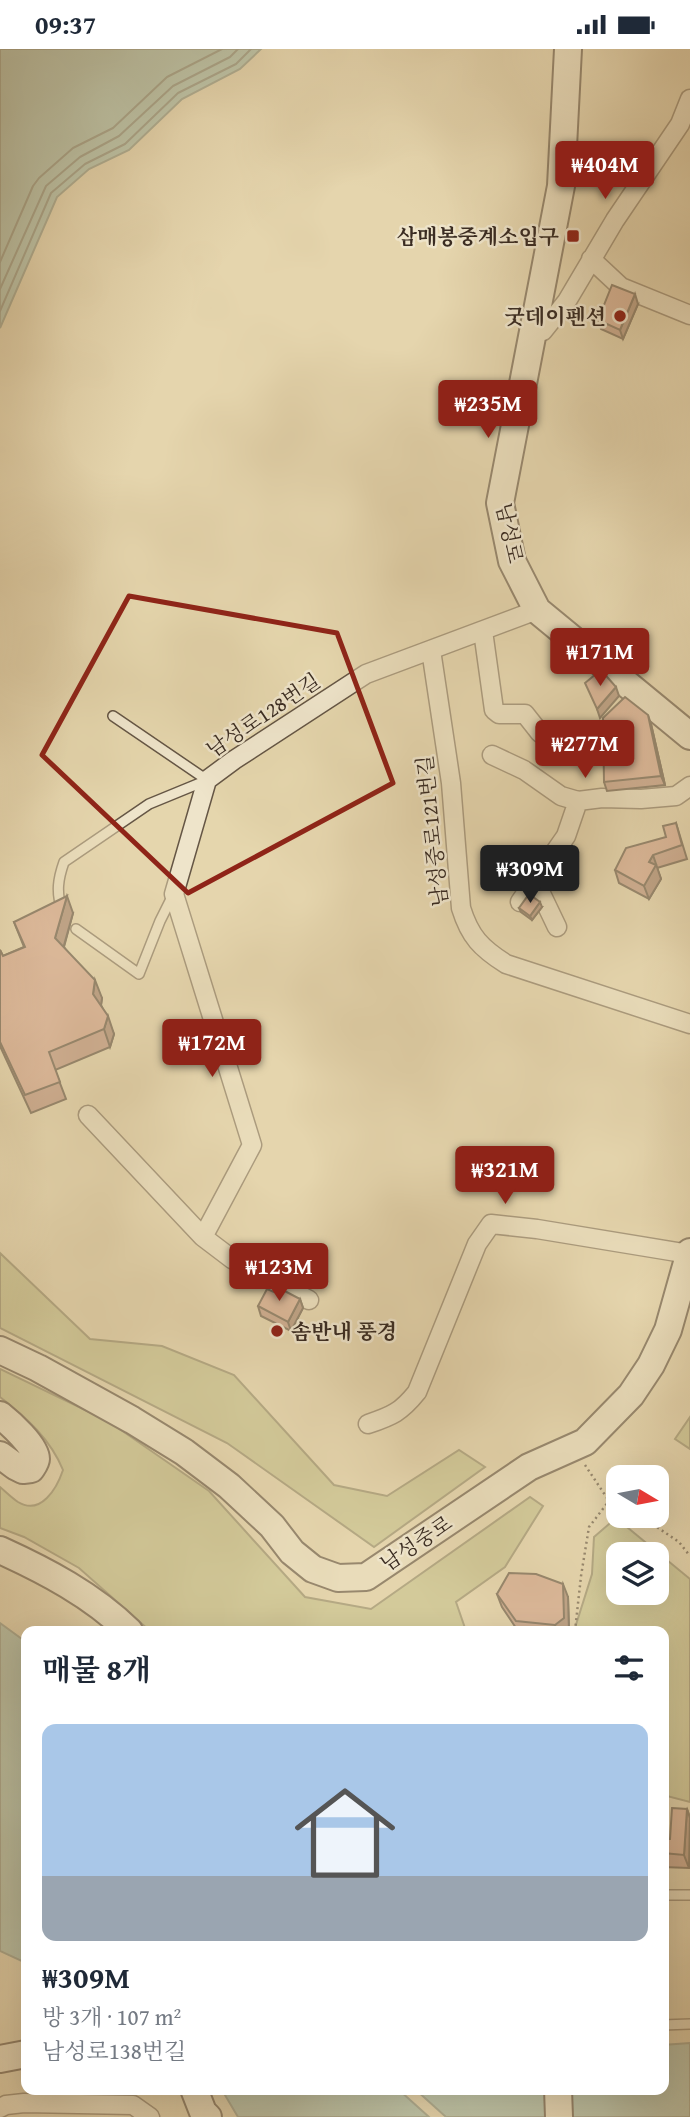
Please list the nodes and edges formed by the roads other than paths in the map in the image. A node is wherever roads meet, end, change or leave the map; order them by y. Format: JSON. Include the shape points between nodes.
{"nodes":[{"id":1,"x":568,"y":49,"type":"edge"},
{"id":2,"x":690,"y":99,"type":"edge"},
{"id":3,"x":592,"y":259,"type":"junction"},
{"id":4,"x":690,"y":315,"type":"edge"},
{"id":5,"x":534,"y":329,"type":"junction"},
{"id":6,"x":537,"y":610,"type":"junction"},
{"id":7,"x":483,"y":631,"type":"junction"},
{"id":8,"x":431,"y":650,"type":"junction"},
{"id":9,"x":113,"y":716,"type":"dead end"},
{"id":10,"x":540,"y":733,"type":"dead end"},
{"id":11,"x":690,"y":736,"type":"edge"},
{"id":12,"x":492,"y":755,"type":"dead end"},
{"id":13,"x":207,"y":780,"type":"junction"},
{"id":14,"x":690,"y":786,"type":"edge"},
{"id":15,"x":578,"y":801,"type":"junction"},
{"id":16,"x":536,"y":881,"type":"junction"},
{"id":17,"x":174,"y":894,"type":"junction"},
{"id":18,"x":520,"y":902,"type":"edge"},
{"id":19,"x":62,"y":911,"type":"edge"},
{"id":20,"x":557,"y":927,"type":"dead end"},
{"id":21,"x":76,"y":929,"type":"dead end"},
{"id":22,"x":690,"y":1024,"type":"edge"},
{"id":23,"x":88,"y":1115,"type":"dead end"},
{"id":24,"x":203,"y":1237,"type":"junction"},
{"id":25,"x":690,"y":1253,"type":"edge"},
{"id":26,"x":309,"y":1300,"type":"dead end"},
{"id":27,"x":0,"y":1350,"type":"edge"},
{"id":28,"x":0,"y":1415,"type":"edge"},
{"id":29,"x":369,"y":1424,"type":"dead end"},
{"id":30,"x":0,"y":1455,"type":"edge"},
{"id":31,"x":0,"y":1550,"type":"edge"},
{"id":32,"x":123,"y":1626,"type":"edge"},
{"id":33,"x":669,"y":1895,"type":"edge"},
{"id":34,"x":690,"y":1895,"type":"edge"},
{"id":35,"x":690,"y":2024,"type":"edge"},
{"id":36,"x":669,"y":2025,"type":"edge"},
{"id":37,"x":21,"y":2055,"type":"edge"},
{"id":38,"x":0,"y":2059,"type":"edge"},
{"id":39,"x":196,"y":2095,"type":"edge"},
{"id":40,"x":558,"y":2095,"type":"edge"},
{"id":41,"x":0,"y":2108,"type":"edge"},
{"id":42,"x":150,"y":2117,"type":"edge"},
{"id":43,"x":208,"y":2117,"type":"edge"},
{"id":44,"x":559,"y":2117,"type":"edge"}],
"edges":[{"from":1,"to":5,"type":"street","name":"남성로","via":[[561,186]]},
{"from":2,"to":3,"type":"street","via":[[680,124]]},
{"from":3,"to":4,"type":"street","via":[[621,286]]},
{"from":3,"to":5,"type":"street","via":[[568,302],[543,331]]},
{"from":5,"to":6,"type":"street","name":"남성로","via":[[500,503],[512,561]]},
{"from":6,"to":7,"type":"street","name":"남성로128번길"},
{"from":6,"to":11,"type":"street","name":"남성로"},
{"from":7,"to":8,"type":"street","name":"남성로128번길"},
{"from":7,"to":10,"type":"street","via":[[494,710],[525,714]]},
{"from":8,"to":13,"type":"street","name":"남성로128번길","via":[[366,674]]},
{"from":8,"to":22,"type":"street","name":"남성중로121번길","via":[[451,783],[461,908],[473,936],[506,964]]},
{"from":9,"to":13,"type":"lane"},
{"from":12,"to":15,"type":"street","via":[[561,796]]},
{"from":13,"to":17,"type":"street","name":"남성로128번길"},
{"from":13,"to":19,"type":"lane","via":[[149,804],[64,862],[57,887]]},
{"from":14,"to":15,"type":"street","via":[[676,796]]},
{"from":15,"to":16,"type":"street","via":[[566,836]]},
{"from":16,"to":18,"type":"street"},
{"from":16,"to":20,"type":"street"},
{"from":17,"to":21,"type":"lane","via":[[139,974]]},
{"from":17,"to":24,"type":"street","via":[[252,1145]]},
{"from":23,"to":24,"type":"street"},
{"from":24,"to":26,"type":"street","via":[[232,1259]]},
{"from":25,"to":27,"type":"street","name":"남성중로","via":[[668,1330],[650,1365],[631,1395],[585,1442],[528,1467],[366,1577],[338,1578],[313,1569],[229,1486],[184,1452]]},
{"from":25,"to":29,"type":"street","name":"남성중로","via":[[491,1224],[477,1244],[417,1392],[393,1416]]},
{"from":28,"to":30,"type":"street","via":[[28,1443],[36,1462],[23,1470]]},
{"from":31,"to":32,"type":"street","via":[[90,1599]]},
{"from":33,"to":34,"type":"lane"},
{"from":35,"to":36,"type":"lane"},
{"from":37,"to":38,"type":"street"},
{"from":39,"to":43,"type":"street"},
{"from":40,"to":44,"type":"street"},
{"from":41,"to":42,"type":"street","via":[[24,2103],[134,2105]]}]}
